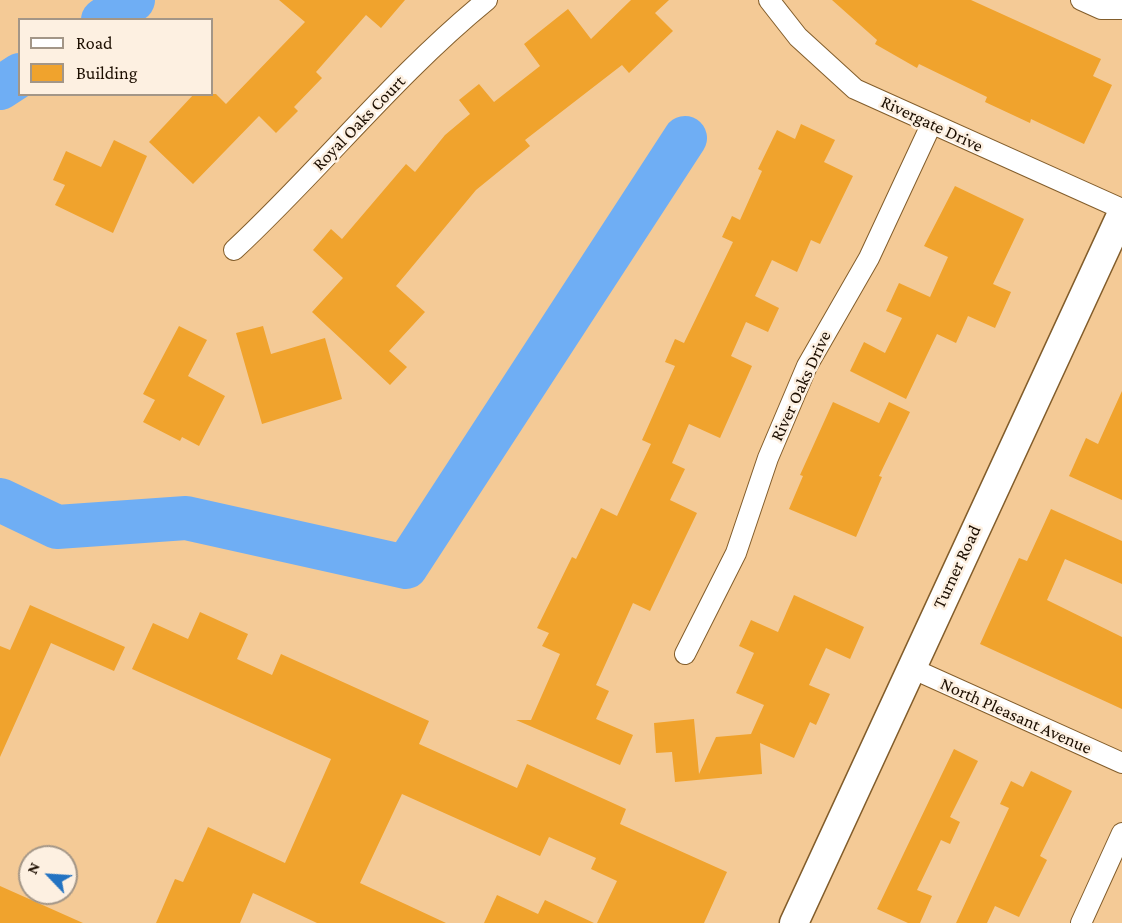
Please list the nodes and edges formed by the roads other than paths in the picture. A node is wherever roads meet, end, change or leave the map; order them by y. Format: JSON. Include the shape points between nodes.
{"nodes":[{"id":1,"x":487,"y":0,"type":"edge"},
{"id":2,"x":769,"y":0,"type":"edge"},
{"id":3,"x":1081,"y":0,"type":"edge"},
{"id":4,"x":1122,"y":9,"type":"edge"},
{"id":5,"x":931,"y":125,"type":"junction"},
{"id":6,"x":1122,"y":211,"type":"edge"},
{"id":7,"x":234,"y":250,"type":"dead end"},
{"id":8,"x":685,"y":654,"type":"dead end"},
{"id":9,"x":911,"y":668,"type":"junction"},
{"id":10,"x":1122,"y":763,"type":"edge"},
{"id":11,"x":1122,"y":833,"type":"edge"},
{"id":12,"x":794,"y":923,"type":"edge"},
{"id":13,"x":1081,"y":923,"type":"edge"}],
"edges":[{"from":1,"to":7,"type":"street","name":"Royal Oaks Court","via":[[447,34],[275,213]]},
{"from":2,"to":5,"type":"street","name":"Rivergate Drive","via":[[798,38],[855,89]]},
{"from":3,"to":4,"type":"street","via":[[1101,9]]},
{"from":5,"to":6,"type":"street","name":"Rivergate Drive"},
{"from":5,"to":8,"type":"street","name":"River Oaks Drive","via":[[869,258],[807,366],[768,458],[736,553]]},
{"from":6,"to":9,"type":"main road","name":"Turner Road"},
{"from":9,"to":10,"type":"street","name":"North Pleasant Avenue"},
{"from":9,"to":12,"type":"main road","name":"Turner Road"},
{"from":11,"to":13,"type":"street"}]}
